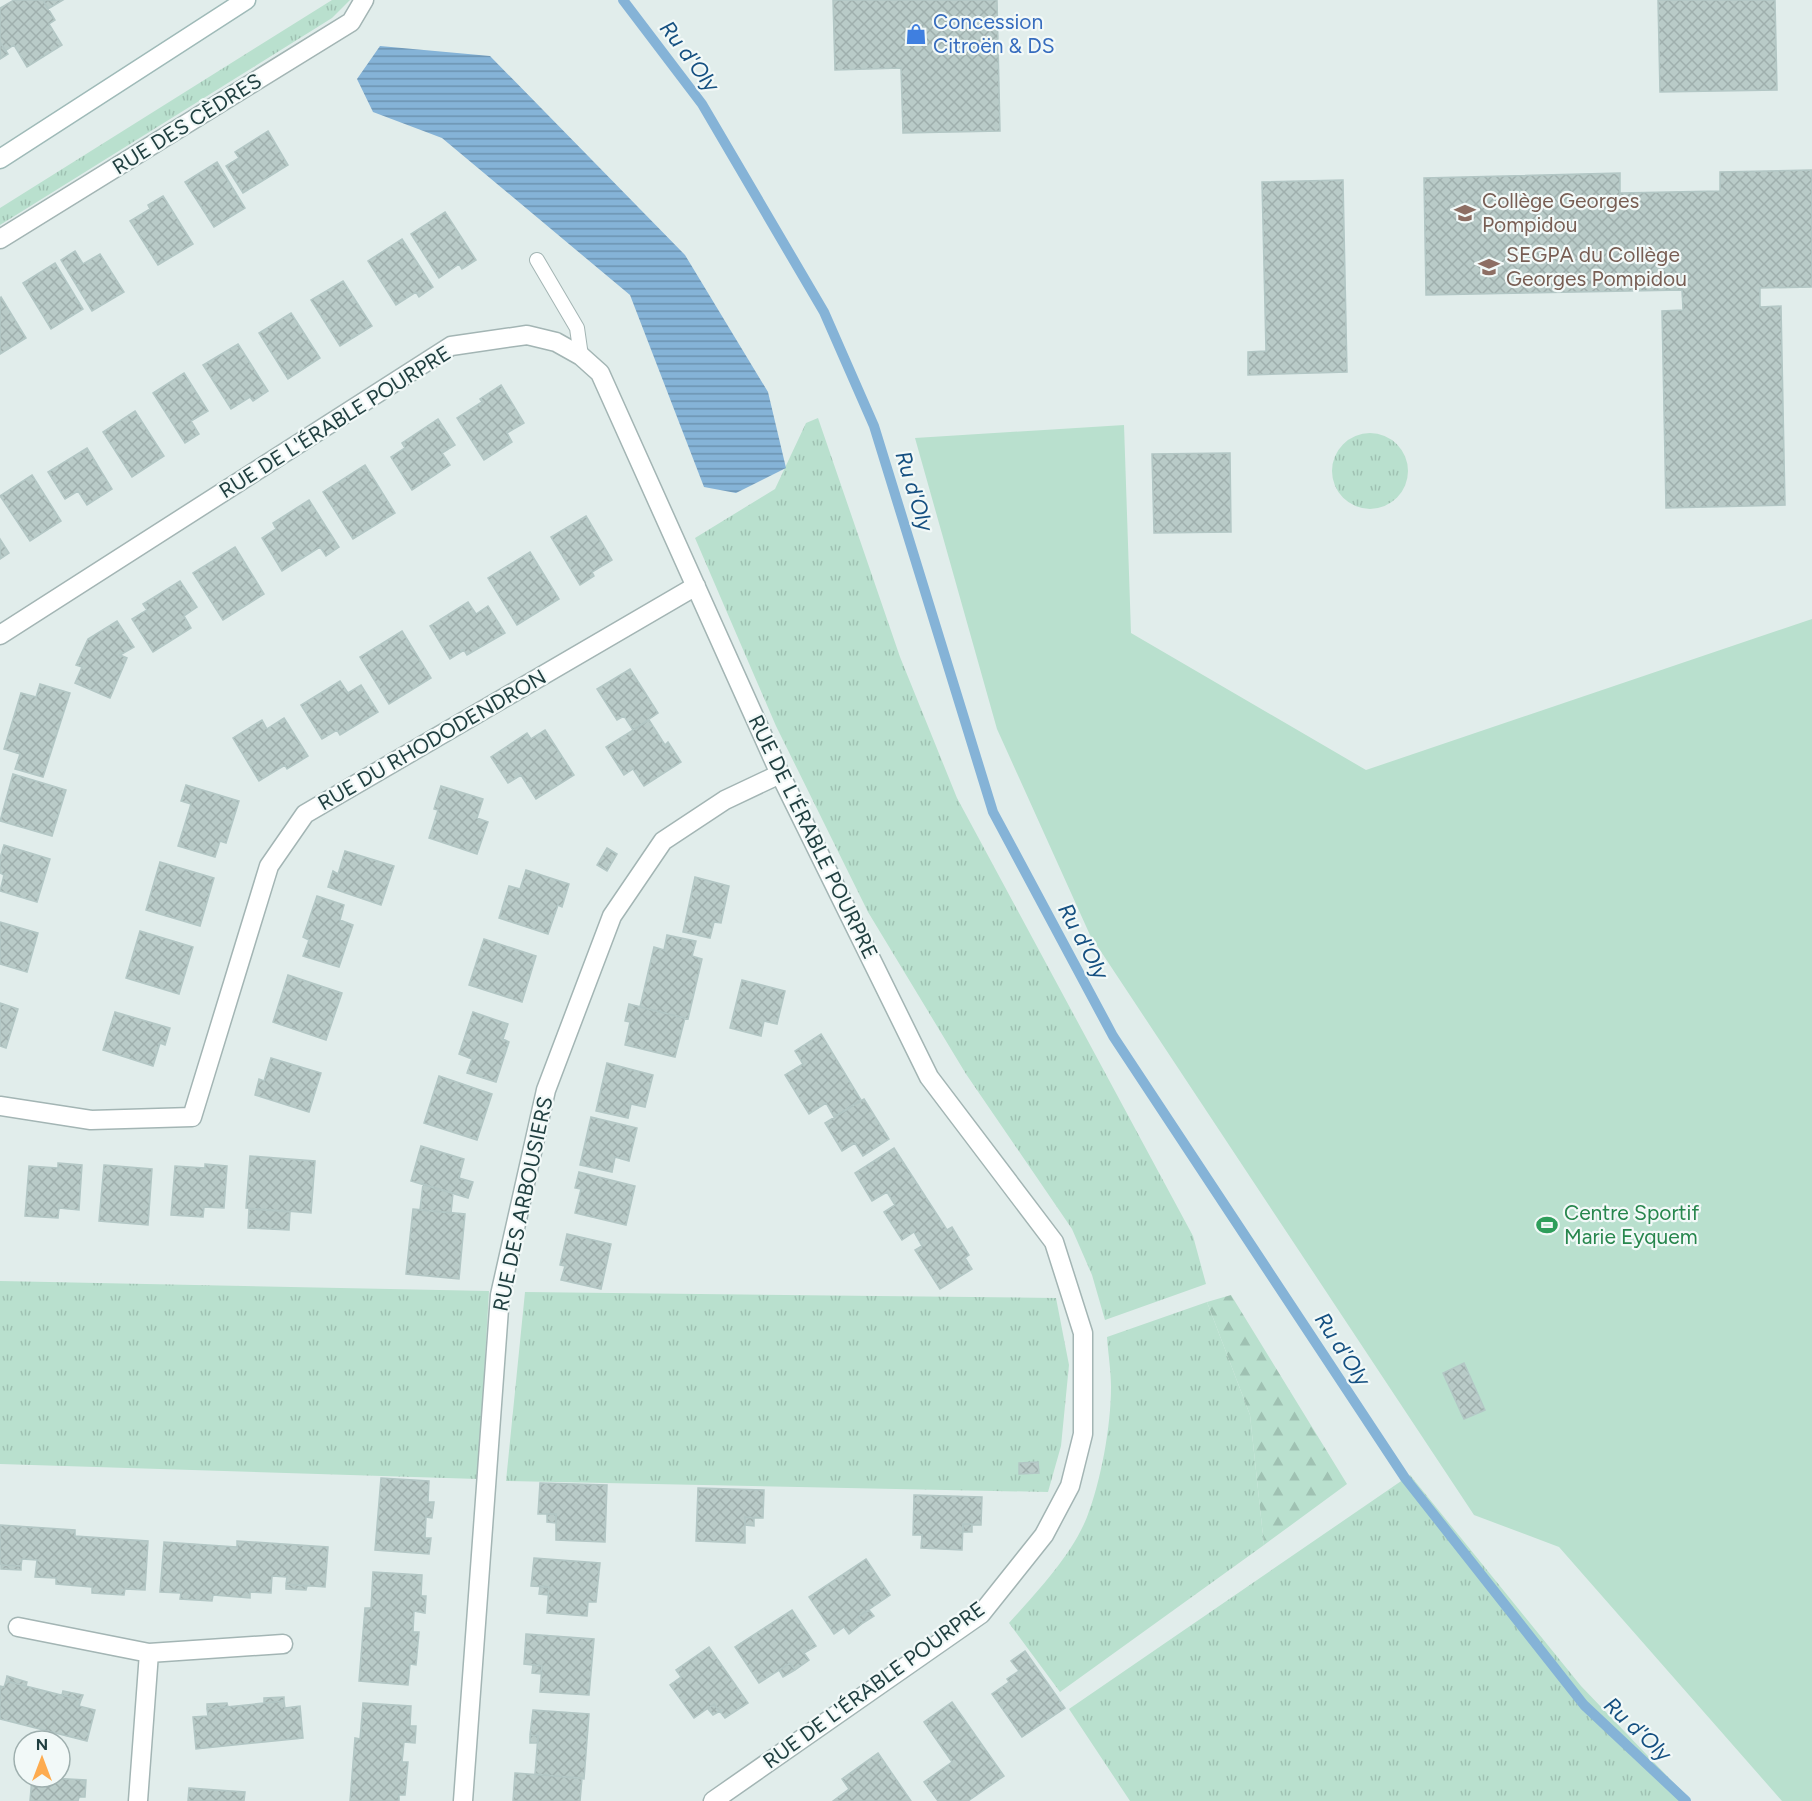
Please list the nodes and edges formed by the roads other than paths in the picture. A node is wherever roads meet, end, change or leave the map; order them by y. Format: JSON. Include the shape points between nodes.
{"nodes":[{"id":1,"x":246,"y":0,"type":"edge"},
{"id":2,"x":364,"y":0,"type":"edge"},
{"id":3,"x":0,"y":159,"type":"edge"},
{"id":4,"x":0,"y":239,"type":"edge"},
{"id":5,"x":537,"y":260,"type":"dead end"},
{"id":6,"x":581,"y":356,"type":"junction"},
{"id":7,"x":696,"y":586,"type":"junction"},
{"id":8,"x":0,"y":635,"type":"edge"},
{"id":9,"x":780,"y":774,"type":"junction"},
{"id":10,"x":0,"y":1106,"type":"edge"},
{"id":11,"x":18,"y":1627,"type":"dead end"},
{"id":12,"x":283,"y":1644,"type":"dead end"},
{"id":13,"x":148,"y":1653,"type":"junction"},
{"id":14,"x":138,"y":1801,"type":"edge"},
{"id":15,"x":464,"y":1801,"type":"edge"},
{"id":16,"x":713,"y":1801,"type":"edge"}],
"edges":[{"from":1,"to":3,"type":"street"},
{"from":2,"to":4,"type":"street","name":"RUE DES CÈDRES","via":[[351,22]]},
{"from":5,"to":6,"type":"lane","via":[[577,328]]},
{"from":6,"to":7,"type":"street","name":"RUE DE L'ÉRABLE POURPRE","via":[[600,374]]},
{"from":6,"to":8,"type":"street","name":"RUE DE L'ÉRABLE POURPRE","via":[[556,342],[527,335],[451,346]]},
{"from":7,"to":9,"type":"street","name":"RUE DE L'ÉRABLE POURPRE"},
{"from":7,"to":10,"type":"street","name":"RUE DU RHODODENDRON","via":[[305,814],[269,866],[192,1117],[91,1120]]},
{"from":9,"to":15,"type":"street","name":"RUE DES ARBOUSIERS","via":[[725,800],[663,841],[612,916],[546,1090],[500,1295]]},
{"from":9,"to":16,"type":"street","name":"RUE DE L'ÉRABLE POURPRE","via":[[929,1077],[1054,1242],[1083,1333],[1083,1434],[1070,1486],[1044,1535],[981,1614]]},
{"from":11,"to":13,"type":"street"},
{"from":12,"to":13,"type":"street"},
{"from":13,"to":14,"type":"street"}]}
